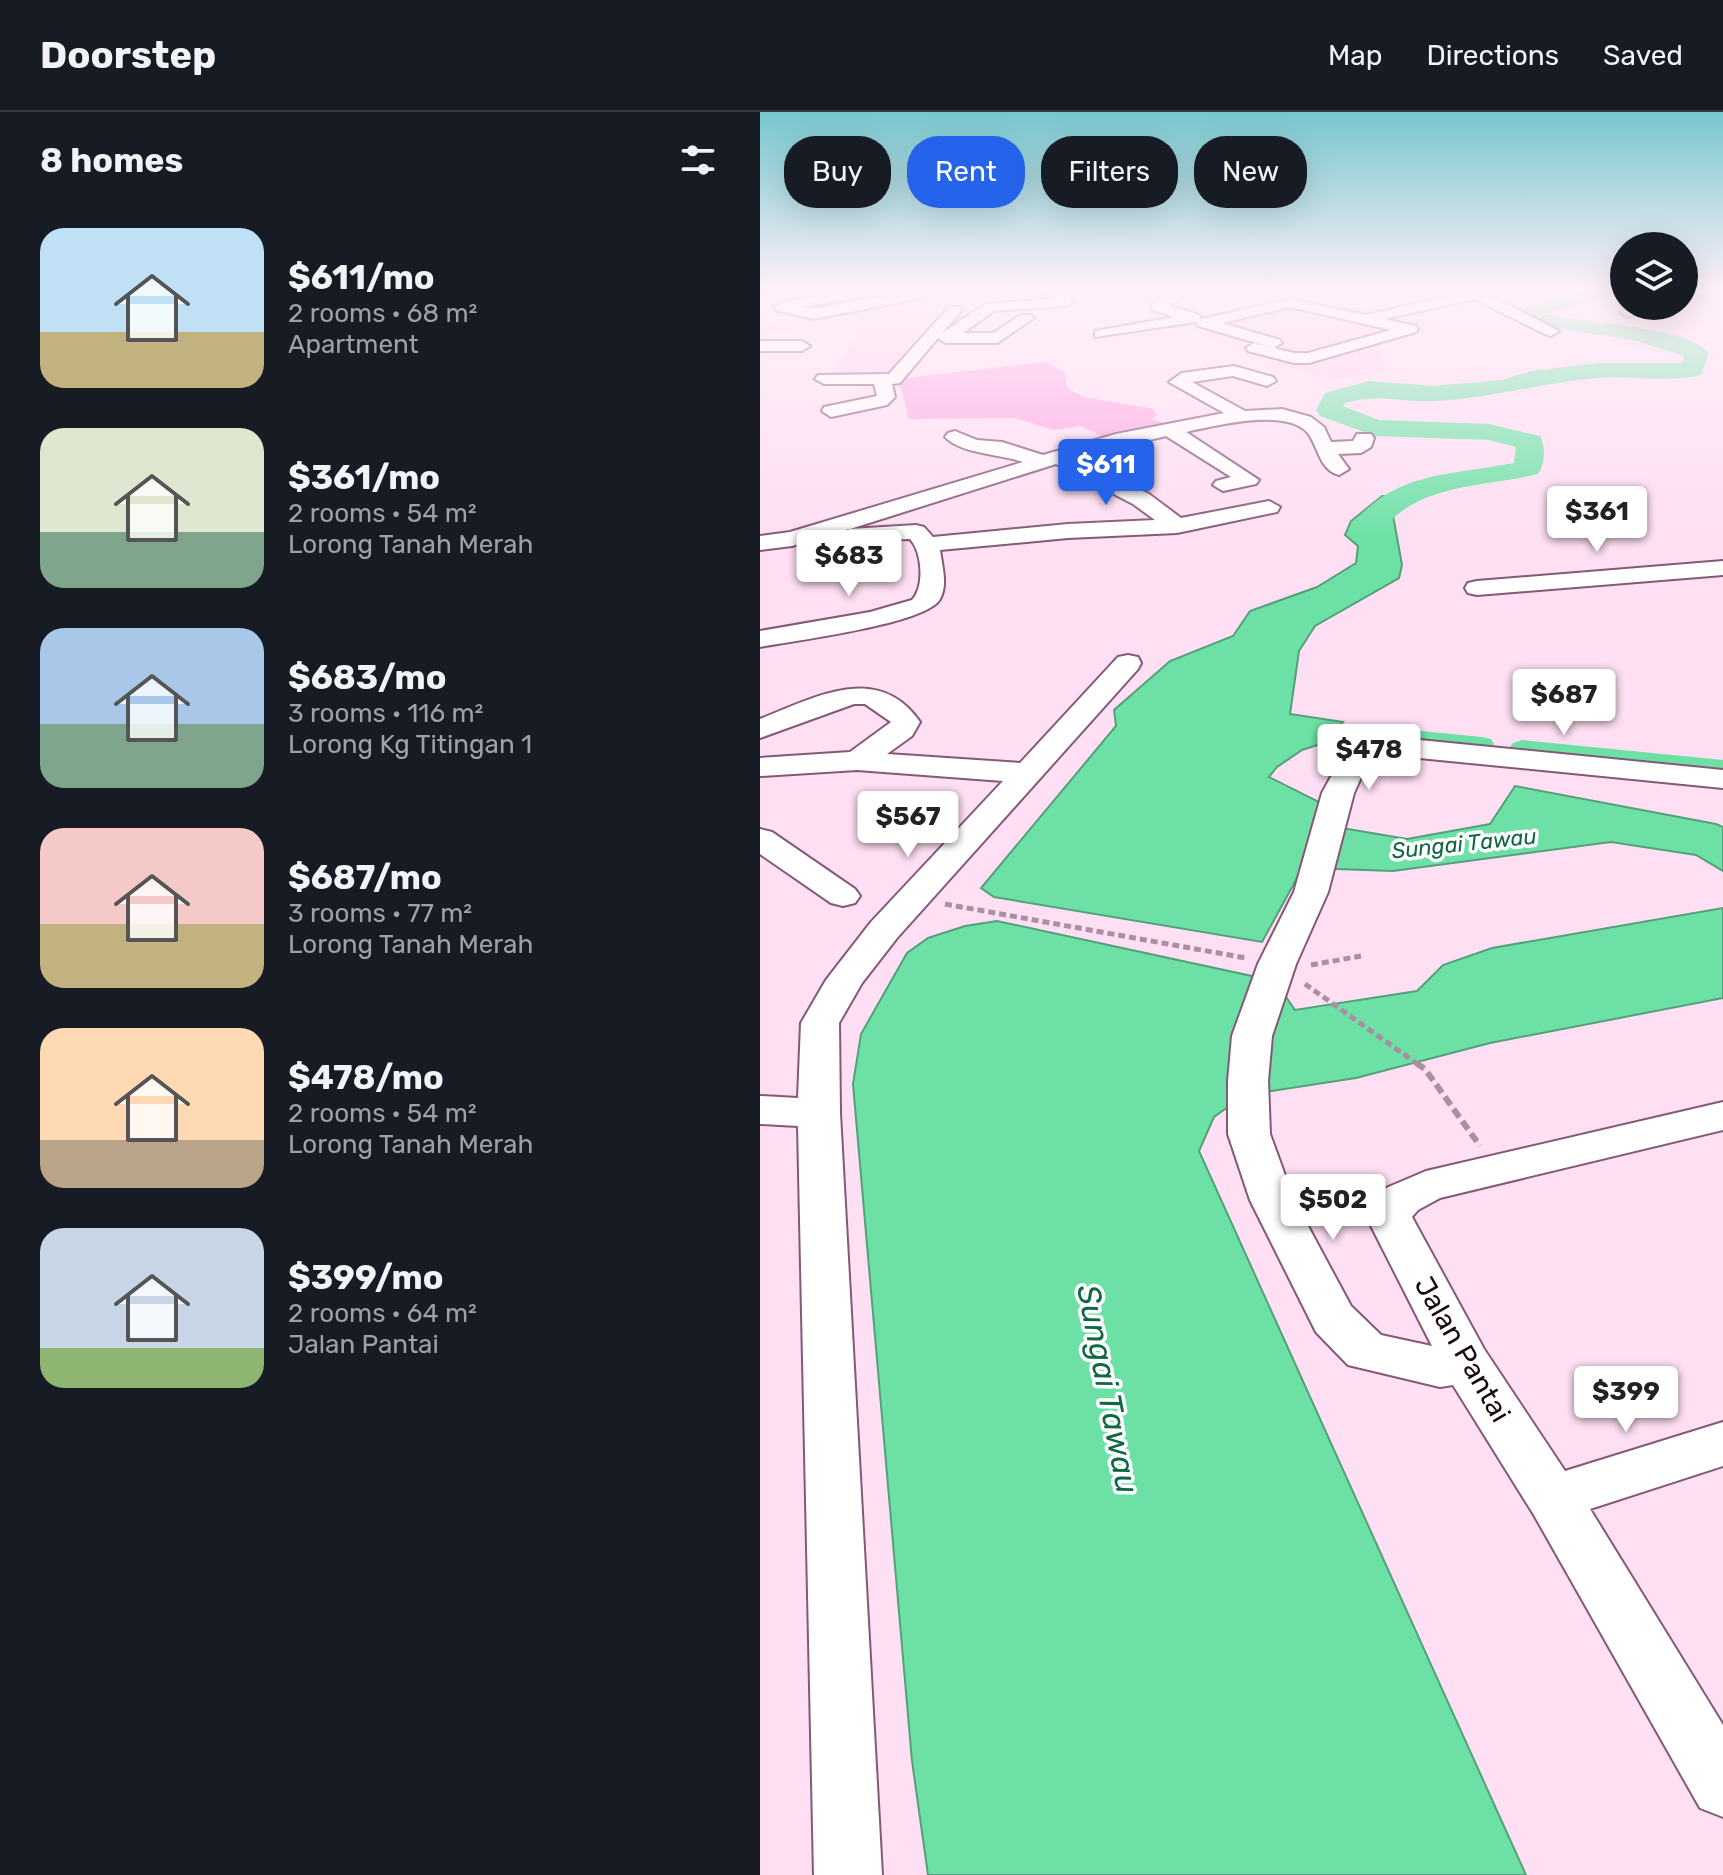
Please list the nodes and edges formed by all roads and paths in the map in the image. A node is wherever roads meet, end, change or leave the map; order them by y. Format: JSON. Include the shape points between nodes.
{"nodes":[{"id":1,"x":900,"y":372,"type":"edge"},
{"id":2,"x":1224,"y":372,"type":"edge"},
{"id":3,"x":1238,"y":372,"type":"edge"},
{"id":4,"x":824,"y":379,"type":"dead end"},
{"id":5,"x":882,"y":381,"type":"junction"},
{"id":6,"x":1267,"y":381,"type":"dead end"},
{"id":7,"x":831,"y":411,"type":"dead end"},
{"id":8,"x":1230,"y":417,"type":"junction"},
{"id":9,"x":1169,"y":429,"type":"junction"},
{"id":10,"x":955,"y":437,"type":"dead end"},
{"id":11,"x":1364,"y":438,"type":"dead end"},
{"id":12,"x":1323,"y":448,"type":"junction"},
{"id":13,"x":1048,"y":459,"type":"junction"},
{"id":14,"x":1339,"y":469,"type":"dead end"},
{"id":15,"x":1223,"y":485,"type":"dead end"},
{"id":16,"x":1269,"y":507,"type":"dead end"},
{"id":17,"x":1177,"y":526,"type":"junction"},
{"id":18,"x":792,"y":539,"type":"junction"},
{"id":19,"x":760,"y":543,"type":"edge"},
{"id":20,"x":928,"y":549,"type":"junction"},
{"id":21,"x":985,"y":560,"type":"dead end"},
{"id":22,"x":1723,"y":568,"type":"edge"},
{"id":23,"x":1477,"y":588,"type":"dead end"},
{"id":24,"x":760,"y":615,"type":"edge"},
{"id":25,"x":873,"y":619,"type":"junction"},
{"id":26,"x":769,"y":637,"type":"edge"},
{"id":27,"x":877,"y":645,"type":"dead end"},
{"id":28,"x":1128,"y":663,"type":"dead end"},
{"id":29,"x":760,"y":729,"type":"edge"},
{"id":30,"x":857,"y":761,"type":"junction"},
{"id":31,"x":760,"y":767,"type":"edge"},
{"id":32,"x":1025,"y":773,"type":"junction"},
{"id":33,"x":1723,"y":779,"type":"edge"},
{"id":34,"x":760,"y":839,"type":"edge"},
{"id":35,"x":843,"y":896,"type":"dead end"},
{"id":36,"x":912,"y":898,"type":"junction"},
{"id":37,"x":1361,"y":956,"type":"dead end"},
{"id":38,"x":1277,"y":964,"type":"junction"},
{"id":39,"x":1309,"y":987,"type":"dead end"},
{"id":40,"x":760,"y":1110,"type":"edge"},
{"id":41,"x":819,"y":1113,"type":"junction"},
{"id":42,"x":1723,"y":1116,"type":"edge"},
{"id":43,"x":1497,"y":1169,"type":"junction"},
{"id":44,"x":1466,"y":1363,"type":"junction"},
{"id":45,"x":1723,"y":1444,"type":"edge"},
{"id":46,"x":1553,"y":1498,"type":"junction"},
{"id":47,"x":1723,"y":1785,"type":"edge"},
{"id":48,"x":848,"y":1875,"type":"edge"}],
"edges":[{"from":1,"to":5,"type":"street"},
{"from":2,"to":8,"type":"street","via":[[1178,382],[1236,411]]},
{"from":3,"to":6,"type":"street"},
{"from":4,"to":5,"type":"street"},
{"from":5,"to":7,"type":"street","via":[[886,397],[881,401]]},
{"from":8,"to":9,"type":"street"},
{"from":8,"to":12,"type":"street","via":[[1293,417],[1312,426]]},
{"from":9,"to":13,"type":"street"},
{"from":9,"to":15,"type":"street","via":[[1249,480]]},
{"from":10,"to":13,"type":"street"},
{"from":11,"to":12,"type":"street","via":[[1361,447]]},
{"from":12,"to":14,"type":"street"},
{"from":13,"to":17,"type":"street","via":[[1141,499]]},
{"from":13,"to":18,"type":"street"},
{"from":16,"to":17,"type":"street"},
{"from":17,"to":20,"type":"street","via":[[1068,531]]},
{"from":18,"to":19,"type":"street"},
{"from":18,"to":20,"type":"street","via":[[907,531],[922,536]]},
{"from":20,"to":21,"type":"street"},
{"from":20,"to":25,"type":"street","via":[[928,601]]},
{"from":22,"to":23,"type":"street"},
{"from":24,"to":26,"type":"street"},
{"from":25,"to":26,"type":"street"},
{"from":25,"to":27,"type":"street"},
{"from":28,"to":32,"type":"street"},
{"from":29,"to":30,"type":"street","via":[[852,697],[875,697],[906,722]]},
{"from":30,"to":31,"type":"street"},
{"from":30,"to":32,"type":"street"},
{"from":32,"to":36,"type":"street"},
{"from":33,"to":38,"type":"street","via":[[1399,747],[1372,749],[1356,757],[1338,793],[1311,892]]},
{"from":34,"to":35,"type":"street"},
{"from":36,"to":38,"type":"path"},
{"from":36,"to":41,"type":"street","via":[[845,980],[820,1023]]},
{"from":37,"to":38,"type":"path","via":[[1319,965]]},
{"from":38,"to":44,"type":"street","via":[[1250,1059],[1249,1134],[1272,1200],[1333,1319],[1366,1351],[1440,1367]]},
{"from":39,"to":43,"type":"path","via":[[1425,1069]]},
{"from":40,"to":41,"type":"street"},
{"from":41,"to":48,"type":"street"},
{"from":42,"to":43,"type":"street","name":"Jalan Pantai"},
{"from":43,"to":44,"type":"street","name":"Jalan Pantai","via":[[1426,1186],[1402,1199],[1389,1216]]},
{"from":44,"to":46,"type":"street","name":"Jalan Pantai"},
{"from":45,"to":46,"type":"street"},
{"from":46,"to":47,"type":"street","name":"Jalan Pantai"}]}
